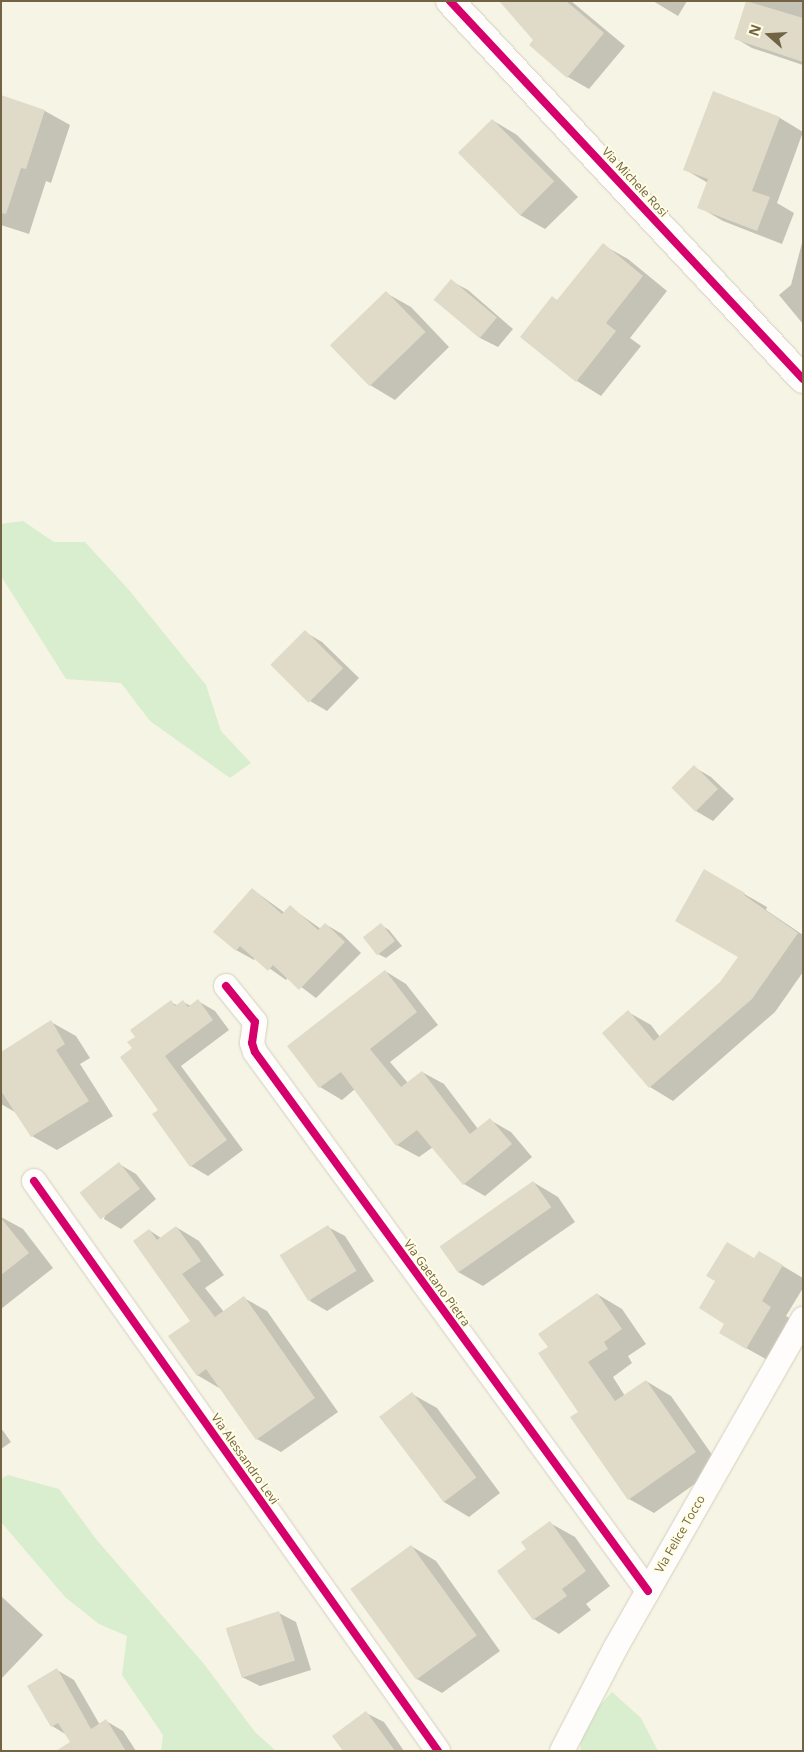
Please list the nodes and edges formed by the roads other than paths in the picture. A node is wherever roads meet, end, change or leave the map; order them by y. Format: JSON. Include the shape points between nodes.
{"nodes":[{"id":1,"x":450,"y":1,"type":"edge"},
{"id":2,"x":803,"y":378,"type":"edge"},
{"id":3,"x":226,"y":986,"type":"dead end"},
{"id":4,"x":34,"y":1181,"type":"dead end"},
{"id":5,"x":803,"y":1319,"type":"edge"},
{"id":6,"x":648,"y":1591,"type":"junction"},
{"id":7,"x":438,"y":1751,"type":"edge"},
{"id":8,"x":562,"y":1751,"type":"edge"}],
"edges":[{"from":1,"to":2,"type":"street","name":"Via Michele Rosi"},
{"from":3,"to":6,"type":"street","name":"Via Gaetano Pietra","via":[[255,1022],[252,1043],[255,1052]]},
{"from":4,"to":7,"type":"street","name":"Via Alessandro Levi"},
{"from":5,"to":6,"type":"street","name":"Via Felice Tocco"},
{"from":6,"to":8,"type":"street","name":"Via Felice Tocco"}]}
